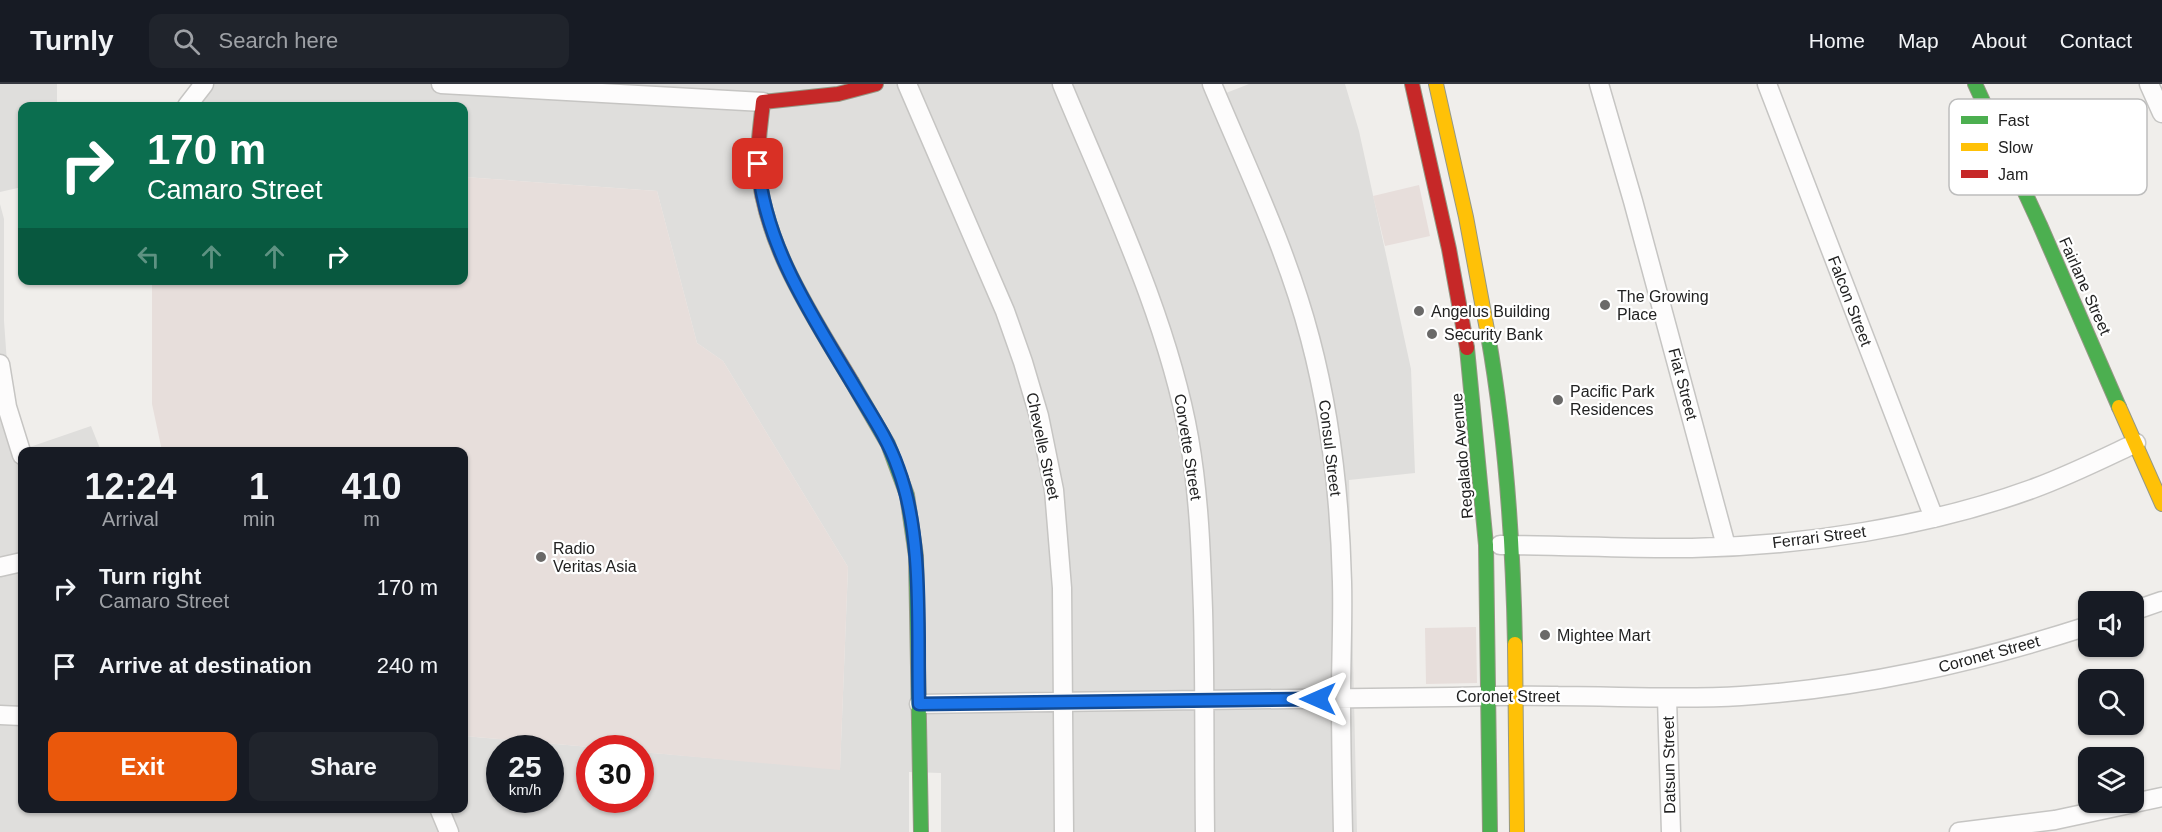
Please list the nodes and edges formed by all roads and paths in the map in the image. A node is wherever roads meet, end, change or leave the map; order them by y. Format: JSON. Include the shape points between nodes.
{"nodes":[{"id":1,"x":204,"y":84,"type":"edge"},
{"id":2,"x":441,"y":84,"type":"edge"},
{"id":3,"x":876,"y":84,"type":"edge"},
{"id":4,"x":908,"y":84,"type":"edge"},
{"id":5,"x":1062,"y":84,"type":"edge"},
{"id":6,"x":1212,"y":84,"type":"edge"},
{"id":7,"x":1412,"y":84,"type":"edge"},
{"id":8,"x":1436,"y":84,"type":"edge"},
{"id":9,"x":1599,"y":84,"type":"edge"},
{"id":10,"x":1767,"y":84,"type":"edge"},
{"id":11,"x":1975,"y":84,"type":"edge"},
{"id":12,"x":2149,"y":84,"type":"edge"},
{"id":13,"x":1982,"y":99,"type":"edge"},
{"id":14,"x":190,"y":102,"type":"edge"},
{"id":15,"x":763,"y":102,"type":"junction"},
{"id":16,"x":2162,"y":113,"type":"edge"},
{"id":17,"x":2025,"y":195,"type":"edge"},
{"id":18,"x":0,"y":364,"type":"edge"},
{"id":19,"x":4,"y":408,"type":"edge"},
{"id":20,"x":2136,"y":443,"type":"junction"},
{"id":21,"x":19,"y":447,"type":"edge"},
{"id":22,"x":2162,"y":504,"type":"edge"},
{"id":23,"x":1934,"y":518,"type":"junction"},
{"id":24,"x":1486,"y":545,"type":"junction"},
{"id":25,"x":1510,"y":545,"type":"junction"},
{"id":26,"x":1726,"y":546,"type":"junction"},
{"id":27,"x":18,"y":563,"type":"edge"},
{"id":28,"x":0,"y":567,"type":"edge"},
{"id":29,"x":2162,"y":601,"type":"edge"},
{"id":30,"x":2144,"y":607,"type":"edge"},
{"id":31,"x":2078,"y":629,"type":"edge"},
{"id":32,"x":1490,"y":696,"type":"junction"},
{"id":33,"x":1516,"y":696,"type":"junction"},
{"id":34,"x":1341,"y":698,"type":"junction"},
{"id":35,"x":1667,"y":698,"type":"junction"},
{"id":36,"x":1204,"y":700,"type":"junction"},
{"id":37,"x":1062,"y":702,"type":"junction"},
{"id":38,"x":919,"y":704,"type":"junction"},
{"id":39,"x":0,"y":715,"type":"edge"},
{"id":40,"x":18,"y":716,"type":"edge"},
{"id":41,"x":2162,"y":797,"type":"edge"},
{"id":42,"x":441,"y":813,"type":"edge"},
{"id":43,"x":448,"y":832,"type":"edge"},
{"id":44,"x":921,"y":832,"type":"edge"},
{"id":45,"x":1065,"y":832,"type":"edge"},
{"id":46,"x":1205,"y":832,"type":"edge"},
{"id":47,"x":1343,"y":832,"type":"edge"},
{"id":48,"x":1490,"y":832,"type":"edge"},
{"id":49,"x":1517,"y":832,"type":"edge"},
{"id":50,"x":1671,"y":832,"type":"edge"},
{"id":51,"x":1959,"y":832,"type":"edge"}],
"edges":[{"from":1,"to":14,"type":"street"},
{"from":2,"to":15,"type":"street"},
{"from":3,"to":15,"type":"main road","via":[[838,94]]},
{"from":4,"to":37,"type":"street","name":"Chevelle Street","via":[[1005,311],[1039,416],[1054,490],[1058,534]]},
{"from":5,"to":36,"type":"street","name":"Corvette Street","via":[[1133,256],[1176,381],[1189,438],[1201,535]]},
{"from":6,"to":34,"type":"street","name":"Consul Street","via":[[1291,276],[1322,392],[1338,515]]},
{"from":7,"to":24,"type":"main road","name":"Regalado Avenue","via":[[1470,365]]},
{"from":8,"to":25,"type":"main road","via":[[1492,353]]},
{"from":9,"to":26,"type":"street","name":"Fiat Street"},
{"from":10,"to":23,"type":"street","name":"Falcon Street"},
{"from":11,"to":13,"type":"main road","name":"Fairlane Street"},
{"from":12,"to":16,"type":"street"},
{"from":15,"to":38,"type":"main road","via":[[758,164],[771,230],[804,301],[888,444],[907,495],[916,556]]},
{"from":17,"to":20,"type":"main road","name":"Fairlane Street"},
{"from":18,"to":19,"type":"street"},
{"from":19,"to":21,"type":"street"},
{"from":20,"to":22,"type":"main road","name":"Fairlane Street"},
{"from":20,"to":23,"type":"street","name":"Ferrari Street","via":[[2030,490]]},
{"from":23,"to":26,"type":"street","name":"Ferrari Street","via":[[1834,536]]},
{"from":24,"to":25,"type":"street","name":"Ferrari Street"},
{"from":24,"to":32,"type":"main road","name":"Regalado Avenue"},
{"from":25,"to":26,"type":"street","name":"Ferrari Street"},
{"from":25,"to":33,"type":"main road"},
{"from":27,"to":28,"type":"street"},
{"from":29,"to":30,"type":"street"},
{"from":31,"to":35,"type":"street","name":"Coronet Street","via":[[1975,660],[1882,680],[1787,692]]},
{"from":32,"to":33,"type":"street","name":"Coronet Street"},
{"from":32,"to":34,"type":"street","name":"Coronet Street"},
{"from":32,"to":48,"type":"main road","name":"Regalado Avenue"},
{"from":33,"to":35,"type":"street","name":"Coronet Street"},
{"from":33,"to":49,"type":"main road"},
{"from":34,"to":36,"type":"street","name":"Coronet Street"},
{"from":34,"to":47,"type":"street","name":"Consul Street"},
{"from":35,"to":50,"type":"street","name":"Datsun Street"},
{"from":36,"to":37,"type":"street","name":"Coronet Street"},
{"from":36,"to":46,"type":"street","name":"Corvette Street"},
{"from":37,"to":38,"type":"street","name":"Coronet Street"},
{"from":37,"to":45,"type":"street","name":"Chevelle Street"},
{"from":38,"to":44,"type":"main road"},
{"from":39,"to":40,"type":"street"},
{"from":41,"to":51,"type":"street","via":[[2055,820]]},
{"from":42,"to":43,"type":"street"}]}
